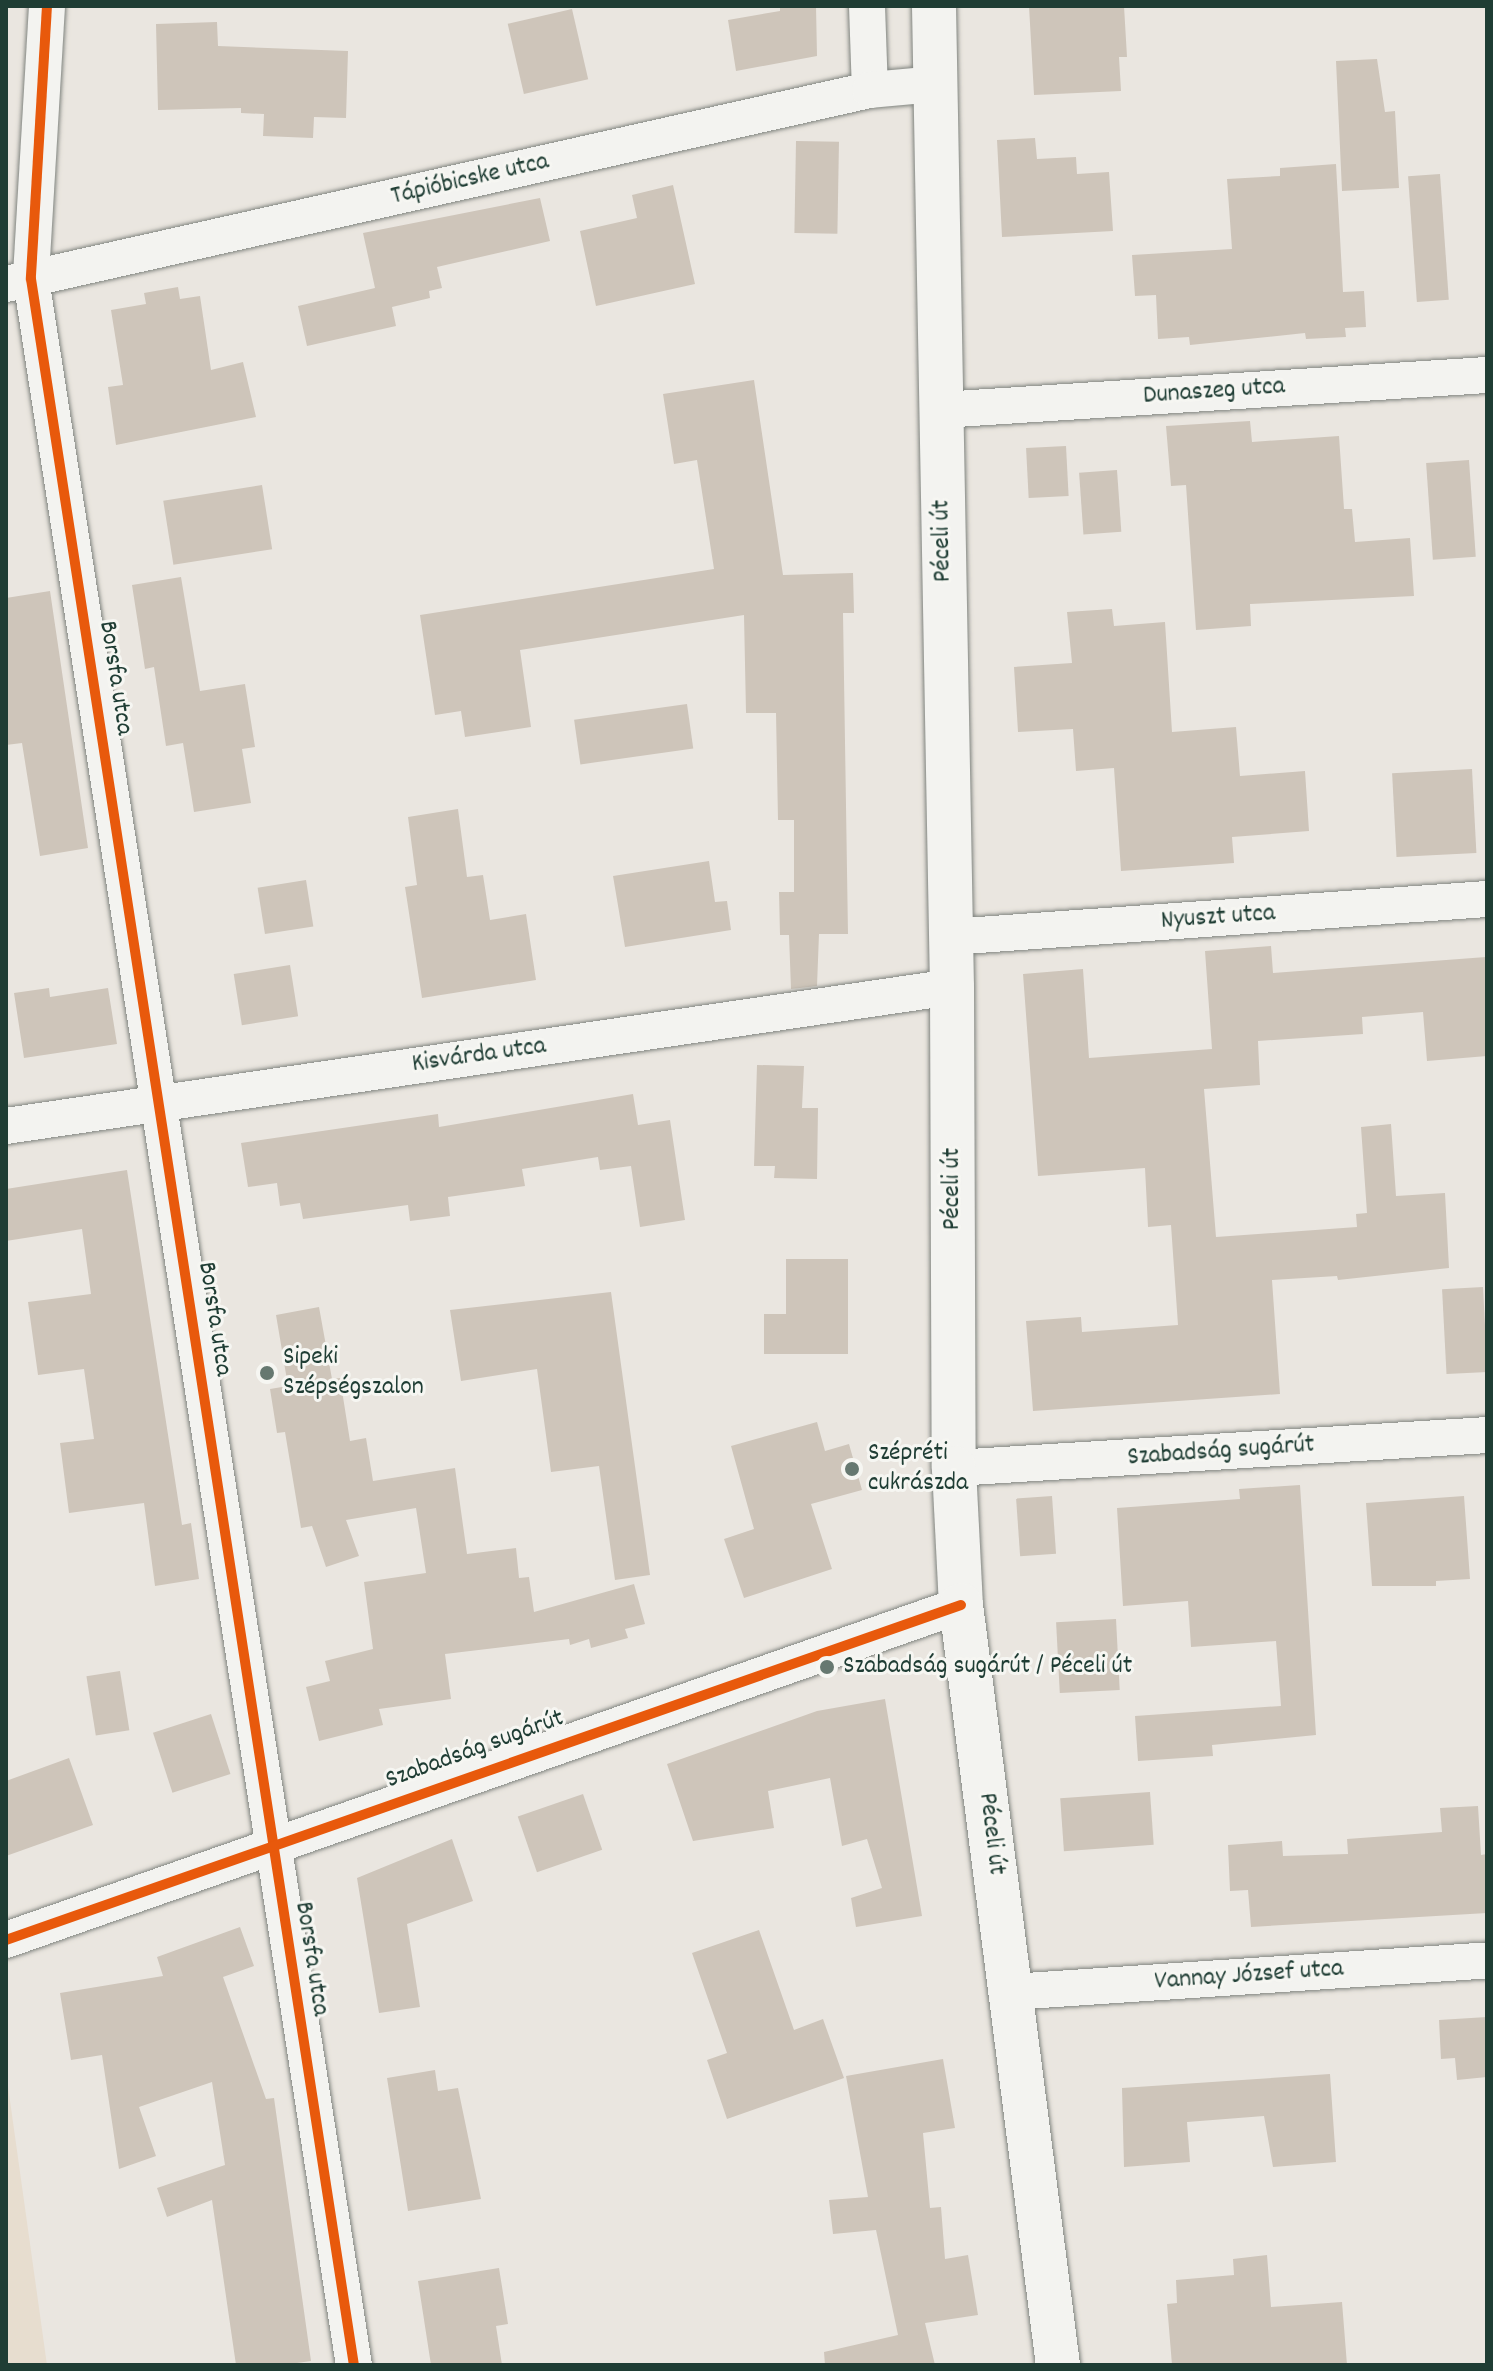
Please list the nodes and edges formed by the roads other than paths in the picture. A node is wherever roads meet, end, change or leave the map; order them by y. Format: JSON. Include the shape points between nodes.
{"nodes":[{"id":1,"x":47,"y":6,"type":"edge"},
{"id":2,"x":867,"y":6,"type":"edge"},
{"id":3,"x":934,"y":6,"type":"edge"},
{"id":4,"x":936,"y":84,"type":"junction"},
{"id":5,"x":870,"y":90,"type":"junction"},
{"id":6,"x":18,"y":281,"type":"edge"},
{"id":7,"x":1487,"y":375,"type":"edge"},
{"id":8,"x":941,"y":410,"type":"junction"},
{"id":9,"x":1487,"y":899,"type":"edge"},
{"id":10,"x":950,"y":937,"type":"junction"},
{"id":11,"x":952,"y":987,"type":"junction"},
{"id":12,"x":159,"y":1103,"type":"junction"},
{"id":13,"x":6,"y":1126,"type":"edge"},
{"id":14,"x":1487,"y":1435,"type":"edge"},
{"id":15,"x":954,"y":1468,"type":"junction"},
{"id":16,"x":961,"y":1605,"type":"junction"},
{"id":17,"x":271,"y":1846,"type":"junction"},
{"id":18,"x":6,"y":1940,"type":"edge"},
{"id":19,"x":1487,"y":1960,"type":"edge"},
{"id":20,"x":1011,"y":1992,"type":"junction"},
{"id":21,"x":354,"y":2365,"type":"edge"},
{"id":22,"x":1058,"y":2365,"type":"edge"}],
"edges":[{"from":1,"to":6,"type":"street","name":"Borsfa utca"},
{"from":2,"to":5,"type":"street"},
{"from":3,"to":4,"type":"main road","name":"Péceli út"},
{"from":4,"to":5,"type":"street","name":"Tápióbicske utca"},
{"from":4,"to":8,"type":"main road","name":"Péceli út"},
{"from":5,"to":6,"type":"street","name":"Tápióbicske utca"},
{"from":6,"to":12,"type":"street","name":"Borsfa utca"},
{"from":7,"to":8,"type":"street","name":"Dunaszeg utca"},
{"from":8,"to":10,"type":"main road","name":"Péceli út"},
{"from":9,"to":10,"type":"street","name":"Nyuszt utca"},
{"from":10,"to":11,"type":"main road","name":"Péceli út"},
{"from":11,"to":12,"type":"street","name":"Kisvárda utca"},
{"from":11,"to":15,"type":"main road","name":"Péceli út"},
{"from":12,"to":13,"type":"street","name":"Kisvárda utca"},
{"from":12,"to":17,"type":"street","name":"Borsfa utca"},
{"from":14,"to":15,"type":"street","name":"Szabadság sugárút"},
{"from":15,"to":16,"type":"main road","name":"Péceli út"},
{"from":16,"to":17,"type":"street","name":"Szabadság sugárút"},
{"from":16,"to":20,"type":"main road","name":"Péceli út"},
{"from":17,"to":18,"type":"street","name":"Szabadság sugárút"},
{"from":17,"to":21,"type":"street","name":"Borsfa utca"},
{"from":19,"to":20,"type":"street","name":"Vannay József utca"},
{"from":20,"to":22,"type":"main road","name":"Péceli út"}]}
